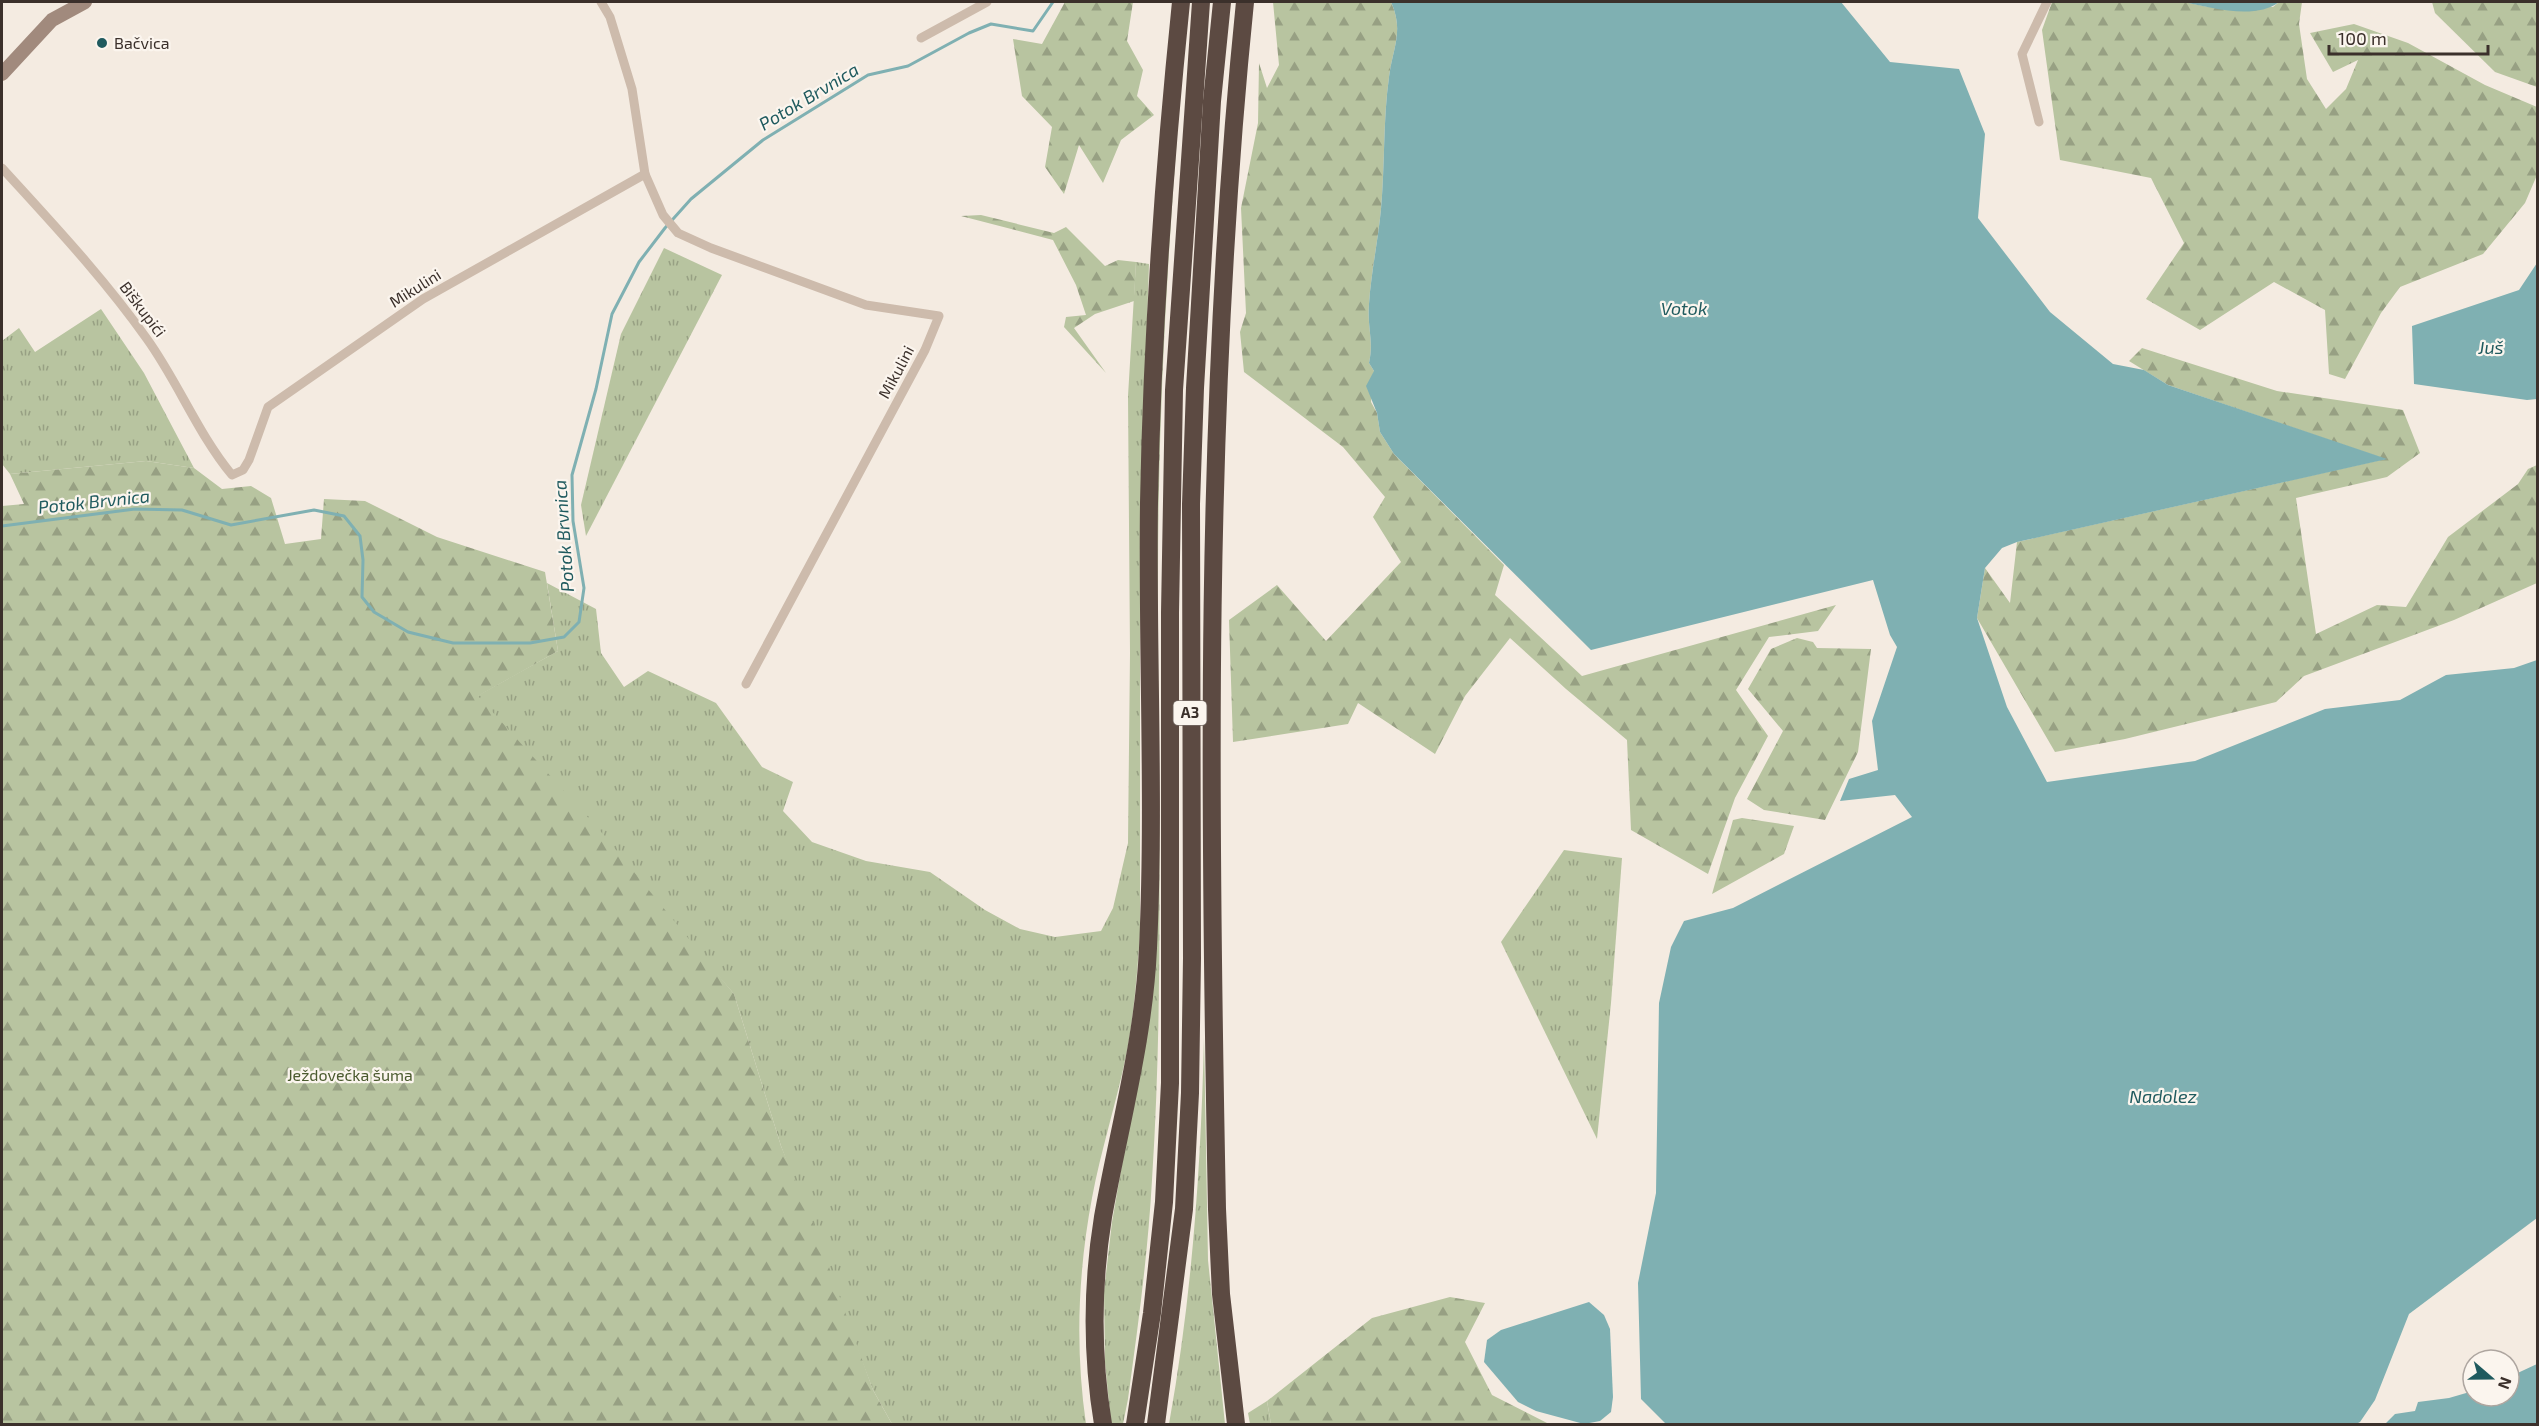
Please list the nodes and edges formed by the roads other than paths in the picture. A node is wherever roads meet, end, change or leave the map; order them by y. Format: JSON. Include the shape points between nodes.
{"nodes":[{"id":1,"x":84,"y":2,"type":"edge"},
{"id":2,"x":601,"y":2,"type":"edge"},
{"id":3,"x":987,"y":2,"type":"edge"},
{"id":4,"x":1180,"y":2,"type":"edge"},
{"id":5,"x":1201,"y":2,"type":"edge"},
{"id":6,"x":1222,"y":2,"type":"edge"},
{"id":7,"x":1245,"y":2,"type":"edge"},
{"id":8,"x":1250,"y":2,"type":"edge"},
{"id":9,"x":2047,"y":2,"type":"edge"},
{"id":10,"x":1241,"y":37,"type":"junction"},
{"id":11,"x":921,"y":38,"type":"dead end"},
{"id":12,"x":2,"y":74,"type":"edge"},
{"id":13,"x":2039,"y":122,"type":"dead end"},
{"id":14,"x":2,"y":168,"type":"edge"},
{"id":15,"x":645,"y":174,"type":"junction"},
{"id":16,"x":243,"y":470,"type":"joint"},
{"id":17,"x":746,"y":684,"type":"dead end"},
{"id":18,"x":1230,"y":1378,"type":"junction"},
{"id":19,"x":1103,"y":1425,"type":"edge"},
{"id":20,"x":1135,"y":1425,"type":"edge"},
{"id":21,"x":1156,"y":1425,"type":"edge"},
{"id":22,"x":1236,"y":1425,"type":"edge"},
{"id":23,"x":1245,"y":1425,"type":"edge"}],
"edges":[{"from":1,"to":12,"type":"main road","via":[[52,20]]},
{"from":2,"to":15,"type":"street","via":[[610,17],[632,89]]},
{"from":3,"to":11,"type":"street"},
{"from":4,"to":19,"type":"highway","via":[[1152,390],[1148,950],[1133,1066],[1103,1220],[1096,1293],[1095,1334]]},
{"from":5,"to":20,"type":"highway","number":"A3","via":[[1174,390],[1170,1083],[1164,1202]]},
{"from":6,"to":21,"type":"highway","number":"A3","via":[[1212,101],[1191,493],[1190,1093],[1184,1209]]},
{"from":7,"to":10,"type":"highway"},
{"from":8,"to":10,"type":"highway"},
{"from":9,"to":13,"type":"street","via":[[2022,54]]},
{"from":10,"to":18,"type":"highway","via":[[1217,389],[1212,621],[1216,1197]]},
{"from":14,"to":16,"type":"street","name":"Biškupići","via":[[107,287],[148,340],[219,459],[232,475]]},
{"from":15,"to":16,"type":"street","name":"Mikulini","via":[[423,299],[267,407]]},
{"from":15,"to":17,"type":"street","name":"Mikulini","via":[[663,215],[678,233],[866,305],[939,316],[926,350]]},
{"from":18,"to":22,"type":"highway"},
{"from":18,"to":23,"type":"highway","via":[[1240,1394]]}]}
